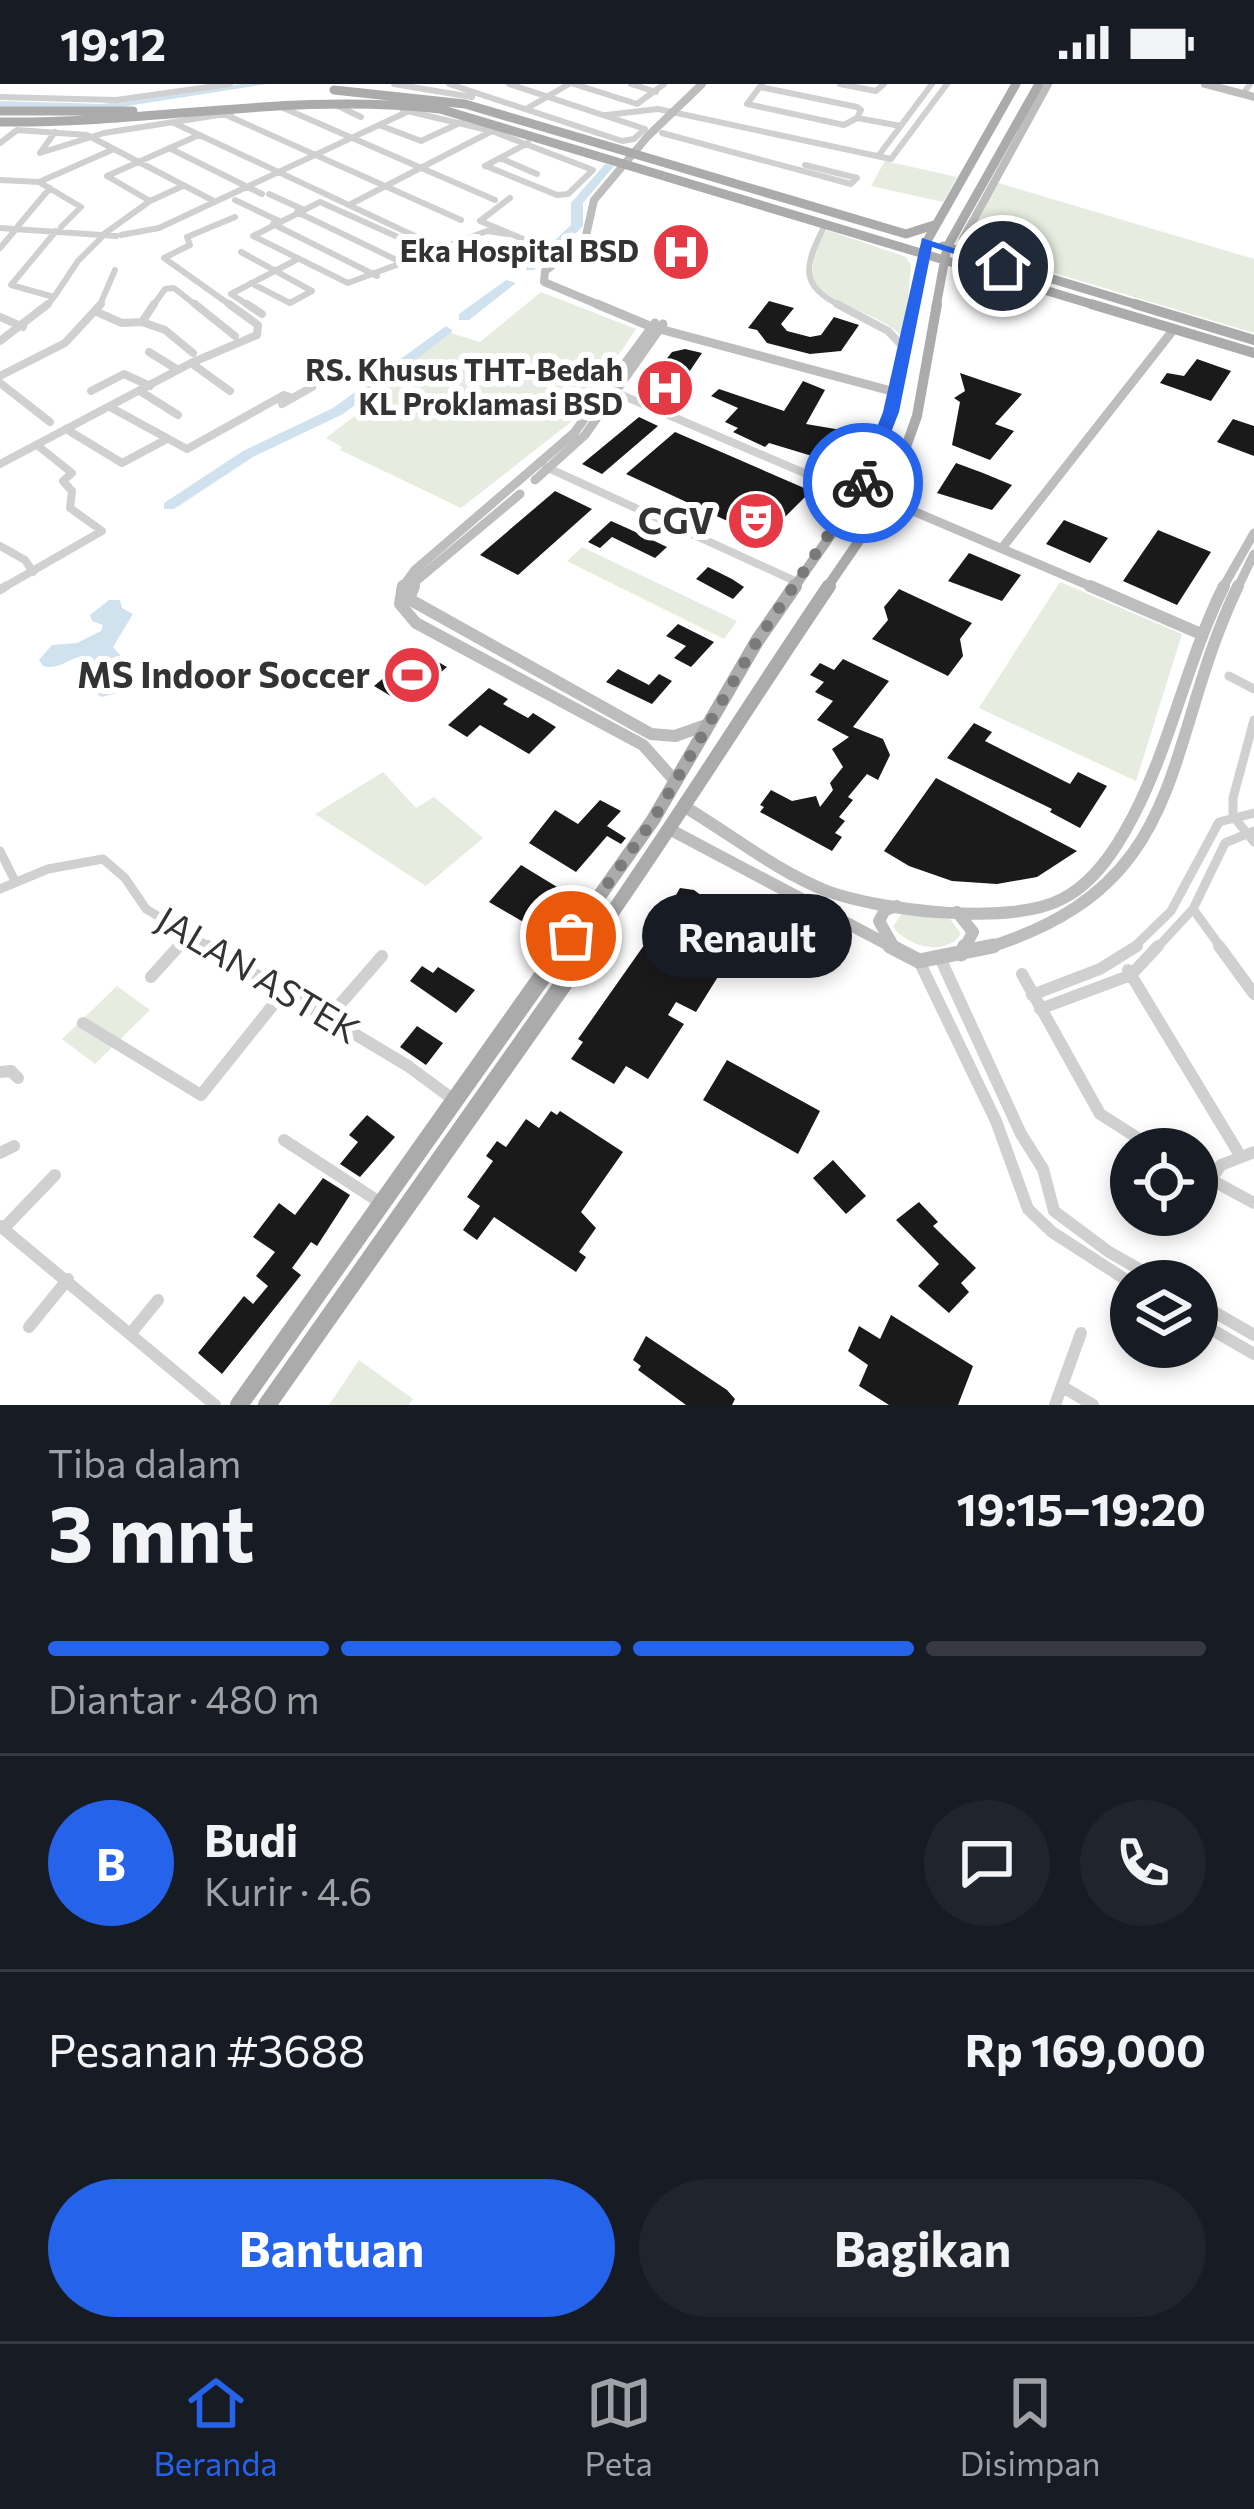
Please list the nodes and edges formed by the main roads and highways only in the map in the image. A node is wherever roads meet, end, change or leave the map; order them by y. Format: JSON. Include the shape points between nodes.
{"nodes":[{"id":1,"x":1016,"y":84,"type":"edge"},
{"id":2,"x":1039,"y":84,"type":"edge"},
{"id":3,"x":321,"y":90,"type":"dead end"},
{"id":4,"x":262,"y":94,"type":"dead end"},
{"id":5,"x":0,"y":111,"type":"edge"},
{"id":6,"x":64,"y":114,"type":"junction"},
{"id":7,"x":0,"y":122,"type":"edge"},
{"id":8,"x":57,"y":128,"type":"junction"},
{"id":9,"x":633,"y":159,"type":"junction"},
{"id":10,"x":934,"y":225,"type":"junction"},
{"id":11,"x":881,"y":227,"type":"junction"},
{"id":12,"x":872,"y":238,"type":"junction"},
{"id":13,"x":927,"y":241,"type":"junction"},
{"id":14,"x":947,"y":253,"type":"junction"},
{"id":15,"x":923,"y":254,"type":"junction"},
{"id":16,"x":998,"y":269,"type":"junction"},
{"id":17,"x":938,"y":291,"type":"junction"},
{"id":18,"x":1254,"y":340,"type":"edge"},
{"id":19,"x":1254,"y":353,"type":"edge"},
{"id":20,"x":891,"y":412,"type":"junction"},
{"id":21,"x":917,"y":416,"type":"junction"},
{"id":22,"x":239,"y":1405,"type":"edge"},
{"id":23,"x":267,"y":1405,"type":"edge"}],
"edges":[{"from":1,"to":10,"type":"main road"},
{"from":2,"to":14,"type":"main road"},
{"from":3,"to":9,"type":"main road","via":[[433,97]]},
{"from":4,"to":6,"type":"main road"},
{"from":5,"to":6,"type":"main road"},
{"from":6,"to":8,"type":"main road"},
{"from":7,"to":8,"type":"main road"},
{"from":8,"to":9,"type":"main road","via":[[282,101],[378,101]]},
{"from":9,"to":11,"type":"main road"},
{"from":9,"to":12,"type":"main road"},
{"from":10,"to":11,"type":"main road","via":[[906,234]]},
{"from":10,"to":13,"type":"main road"},
{"from":11,"to":12,"type":"main road","via":[[883,236]]},
{"from":12,"to":15,"type":"main road"},
{"from":13,"to":14,"type":"main road"},
{"from":13,"to":15,"type":"main road"},
{"from":14,"to":15,"type":"main road"},
{"from":14,"to":16,"type":"main road"},
{"from":14,"to":16,"type":"main road"},
{"from":14,"to":17,"type":"main road"},
{"from":15,"to":20,"type":"main road"},
{"from":16,"to":17,"type":"main road","via":[[958,273]]},
{"from":16,"to":18,"type":"main road"},
{"from":16,"to":19,"type":"main road"},
{"from":17,"to":21,"type":"main road"},
{"from":20,"to":21,"type":"main road","via":[[905,407]]},
{"from":20,"to":22,"type":"main road","via":[[858,496],[653,820]]},
{"from":21,"to":23,"type":"main road","via":[[887,500],[670,830]]}]}
